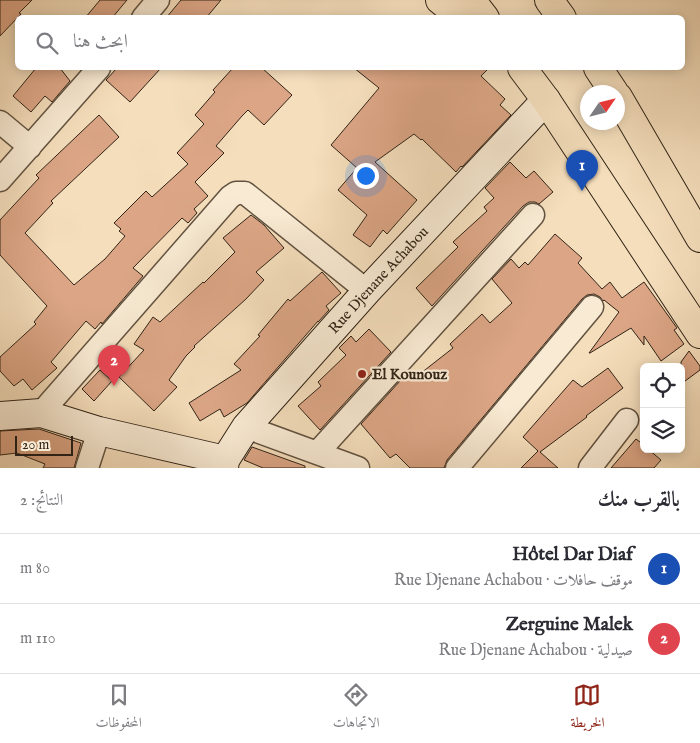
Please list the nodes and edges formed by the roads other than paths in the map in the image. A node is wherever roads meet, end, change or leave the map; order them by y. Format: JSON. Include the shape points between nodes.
{"nodes":[{"id":1,"x":158,"y":0,"type":"edge"},
{"id":2,"x":440,"y":0,"type":"edge"},
{"id":3,"x":472,"y":0,"type":"edge"},
{"id":4,"x":549,"y":0,"type":"edge"},
{"id":5,"x":146,"y":15,"type":"edge"},
{"id":6,"x":458,"y":15,"type":"edge"},
{"id":7,"x":483,"y":15,"type":"edge"},
{"id":8,"x":560,"y":15,"type":"edge"},
{"id":9,"x":97,"y":70,"type":"edge"},
{"id":10,"x":599,"y":70,"type":"edge"},
{"id":11,"x":530,"y":80,"type":"edge"},
{"id":12,"x":609,"y":85,"type":"edge"},
{"id":13,"x":625,"y":109,"type":"edge"},
{"id":14,"x":0,"y":122,"type":"edge"},
{"id":15,"x":30,"y":147,"type":"junction"},
{"id":16,"x":0,"y":180,"type":"edge"},
{"id":17,"x":533,"y":214,"type":"dead end"},
{"id":18,"x":700,"y":238,"type":"edge"},
{"id":19,"x":367,"y":290,"type":"junction"},
{"id":20,"x":592,"y":306,"type":"dead end"},
{"id":21,"x":700,"y":334,"type":"edge"},
{"id":22,"x":41,"y":413,"type":"junction"},
{"id":23,"x":0,"y":416,"type":"edge"},
{"id":24,"x":627,"y":420,"type":"dead end"},
{"id":25,"x":246,"y":428,"type":"junction"},
{"id":26,"x":98,"y":431,"type":"junction"},
{"id":27,"x":317,"y":453,"type":"junction"},
{"id":28,"x":225,"y":464,"type":"edge"},
{"id":29,"x":87,"y":468,"type":"edge"},
{"id":30,"x":358,"y":468,"type":"edge"},
{"id":31,"x":457,"y":468,"type":"edge"},
{"id":32,"x":590,"y":468,"type":"edge"}],
"edges":[{"from":1,"to":5,"type":"street"},
{"from":2,"to":6,"type":"main road"},
{"from":3,"to":7,"type":"main road"},
{"from":4,"to":8,"type":"main road"},
{"from":9,"to":15,"type":"street"},
{"from":10,"to":12,"type":"main road"},
{"from":11,"to":19,"type":"main road","name":"Rue Djenane Achabou"},
{"from":11,"to":21,"type":"main road"},
{"from":13,"to":18,"type":"main road"},
{"from":14,"to":15,"type":"street"},
{"from":15,"to":16,"type":"street"},
{"from":17,"to":27,"type":"street"},
{"from":19,"to":22,"type":"street","via":[[245,193],[236,193]]},
{"from":19,"to":25,"type":"main road","name":"Rue Djenane Achabou"},
{"from":20,"to":31,"type":"street"},
{"from":22,"to":23,"type":"main road"},
{"from":22,"to":26,"type":"main road"},
{"from":24,"to":32,"type":"street"},
{"from":25,"to":27,"type":"street"},
{"from":25,"to":28,"type":"main road","name":"Rue Djenane Achabou"},
{"from":26,"to":28,"type":"main road"},
{"from":26,"to":29,"type":"street"},
{"from":27,"to":30,"type":"street"}]}
